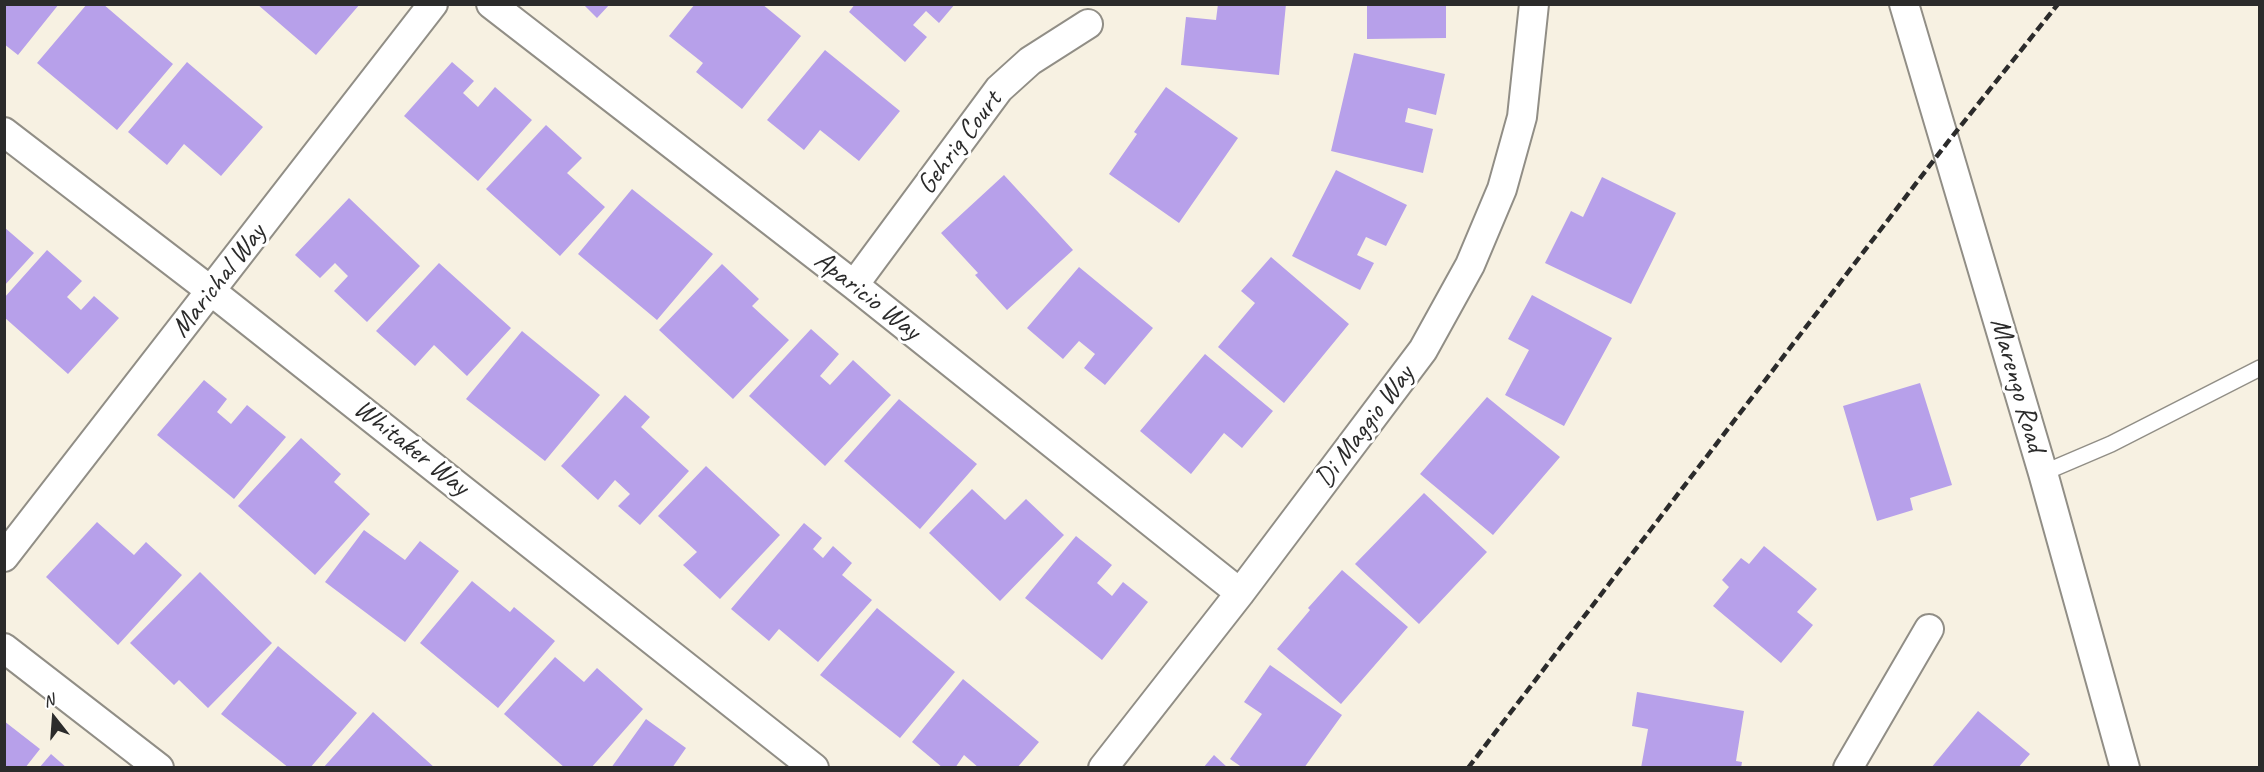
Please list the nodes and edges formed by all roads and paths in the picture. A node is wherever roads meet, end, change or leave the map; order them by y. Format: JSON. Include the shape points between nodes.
{"nodes":[{"id":1,"x":433,"y":4,"type":"edge"},
{"id":2,"x":491,"y":4,"type":"edge"},
{"id":3,"x":1534,"y":4,"type":"edge"},
{"id":4,"x":1904,"y":4,"type":"edge"},
{"id":5,"x":1088,"y":24,"type":"dead end"},
{"id":6,"x":4,"y":132,"type":"edge"},
{"id":7,"x":854,"y":285,"type":"junction"},
{"id":8,"x":211,"y":291,"type":"junction"},
{"id":9,"x":2259,"y":368,"type":"edge"},
{"id":10,"x":2043,"y":473,"type":"junction"},
{"id":11,"x":4,"y":557,"type":"edge"},
{"id":12,"x":1240,"y":593,"type":"junction"},
{"id":13,"x":1929,"y":629,"type":"dead end"},
{"id":14,"x":4,"y":648,"type":"edge"},
{"id":15,"x":159,"y":768,"type":"edge"},
{"id":16,"x":814,"y":768,"type":"edge"},
{"id":17,"x":1104,"y":768,"type":"edge"},
{"id":18,"x":1848,"y":768,"type":"edge"},
{"id":19,"x":2126,"y":768,"type":"edge"}],
"edges":[{"from":1,"to":8,"type":"street","name":"Marichal Way"},
{"from":2,"to":7,"type":"street","name":"Aparicio Way"},
{"from":3,"to":12,"type":"street","name":"Di Maggio Way","via":[[1519,127],[1502,189],[1470,265],[1424,350]]},
{"from":4,"to":10,"type":"street","name":"Marengo Road"},
{"from":5,"to":7,"type":"street","name":"Gehrig Court","via":[[1029,61],[999,89]]},
{"from":6,"to":8,"type":"street","name":"Whitaker Way"},
{"from":7,"to":12,"type":"street","name":"Aparicio Way"},
{"from":8,"to":11,"type":"street","name":"Marichal Way"},
{"from":8,"to":16,"type":"street","name":"Whitaker Way"},
{"from":9,"to":10,"type":"lane","via":[[2111,444]]},
{"from":10,"to":19,"type":"street","name":"Marengo Road"},
{"from":12,"to":17,"type":"street","name":"Di Maggio Way"},
{"from":13,"to":18,"type":"street"},
{"from":14,"to":15,"type":"street"}]}
